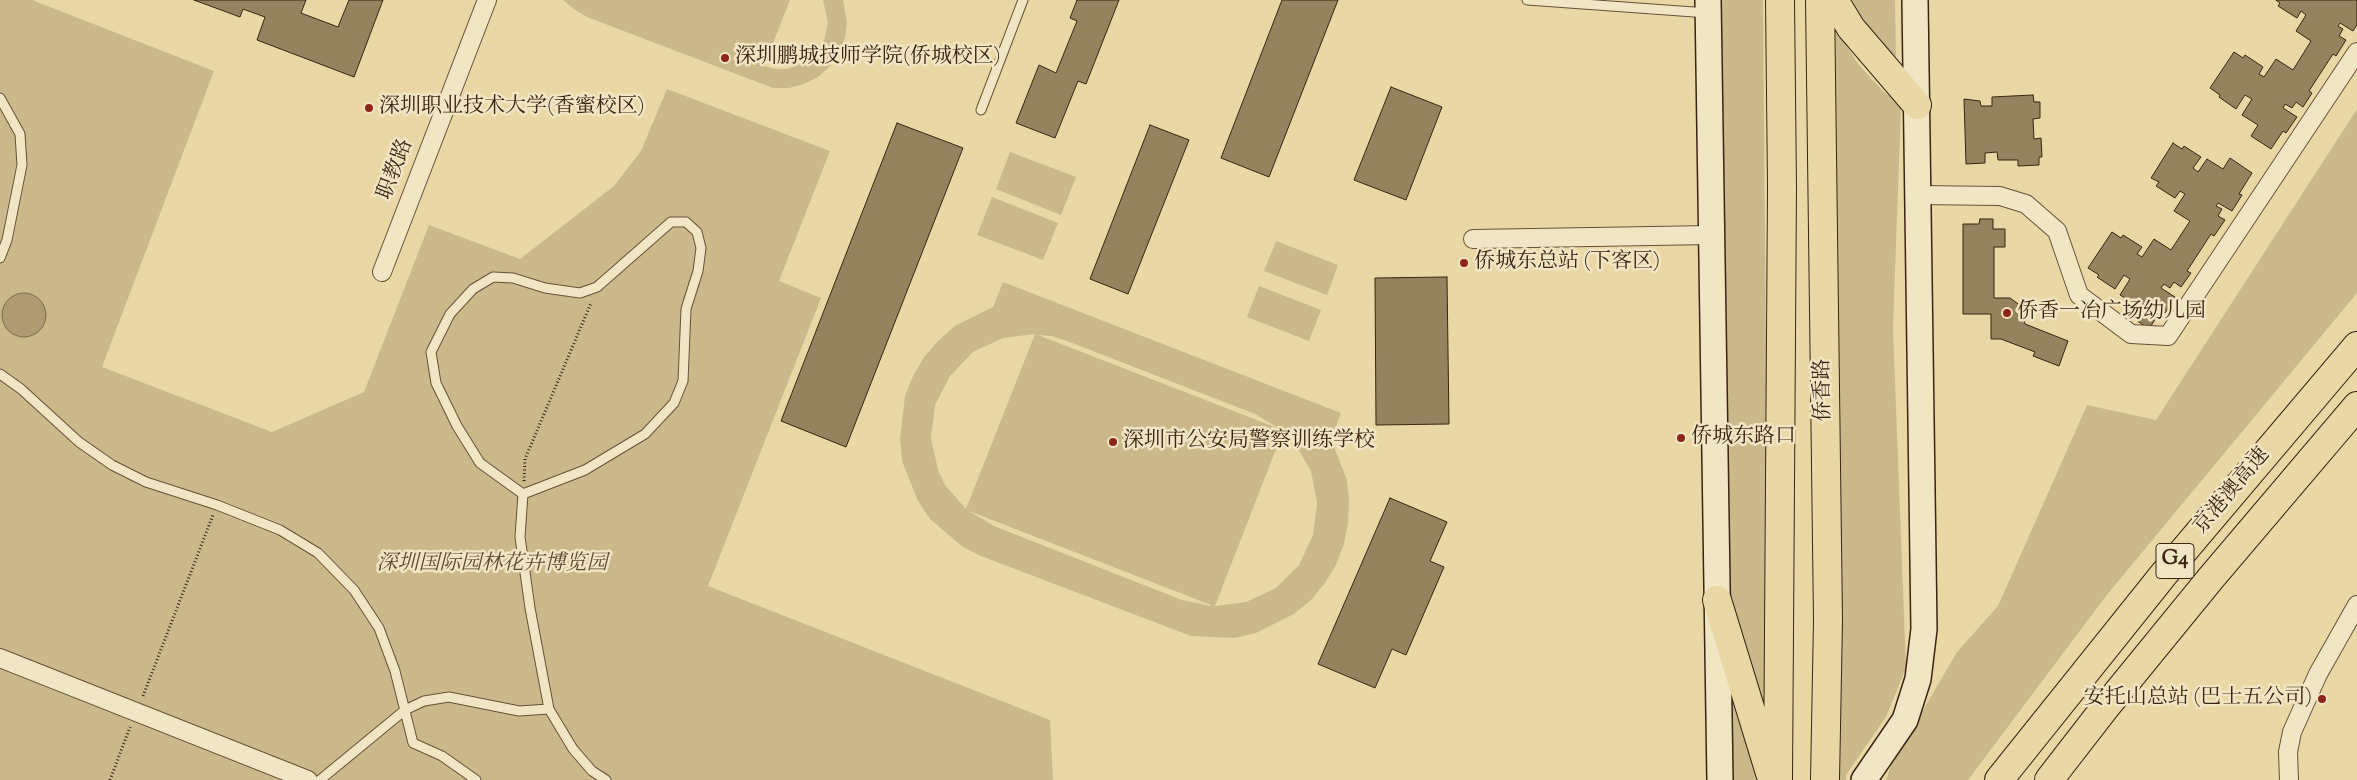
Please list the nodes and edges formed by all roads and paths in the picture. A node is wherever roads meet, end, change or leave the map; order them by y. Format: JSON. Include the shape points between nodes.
{"nodes":[{"id":1,"x":487,"y":0,"type":"edge"},
{"id":2,"x":1023,"y":0,"type":"edge"},
{"id":3,"x":1527,"y":0,"type":"edge"},
{"id":4,"x":1780,"y":0,"type":"edge"},
{"id":5,"x":1820,"y":0,"type":"edge"},
{"id":6,"x":1834,"y":0,"type":"edge"},
{"id":7,"x":1915,"y":0,"type":"edge"},
{"id":8,"x":1708,"y":6,"type":"edge"},
{"id":9,"x":2357,"y":52,"type":"edge"},
{"id":10,"x":0,"y":98,"type":"edge"},
{"id":11,"x":1916,"y":105,"type":"junction"},
{"id":12,"x":981,"y":110,"type":"dead end"},
{"id":13,"x":1918,"y":195,"type":"junction"},
{"id":14,"x":1711,"y":235,"type":"junction"},
{"id":15,"x":1472,"y":239,"type":"dead end"},
{"id":16,"x":0,"y":258,"type":"edge"},
{"id":17,"x":382,"y":272,"type":"dead end"},
{"id":18,"x":597,"y":287,"type":"junction"},
{"id":19,"x":2357,"y":346,"type":"edge"},
{"id":20,"x":0,"y":374,"type":"edge"},
{"id":21,"x":2357,"y":406,"type":"edge"},
{"id":22,"x":523,"y":494,"type":"junction"},
{"id":23,"x":217,"y":505,"type":"junction"},
{"id":24,"x":1717,"y":600,"type":"junction"},
{"id":25,"x":2357,"y":605,"type":"edge"},
{"id":26,"x":0,"y":658,"type":"edge"},
{"id":27,"x":549,"y":709,"type":"junction"},
{"id":28,"x":405,"y":710,"type":"junction"},
{"id":29,"x":136,"y":712,"type":"junction"},
{"id":30,"x":593,"y":775,"type":"edge"},
{"id":31,"x":110,"y":780,"type":"edge"},
{"id":32,"x":308,"y":780,"type":"edge"},
{"id":33,"x":320,"y":780,"type":"edge"},
{"id":34,"x":476,"y":780,"type":"edge"},
{"id":35,"x":606,"y":780,"type":"edge"},
{"id":36,"x":1720,"y":780,"type":"edge"},
{"id":37,"x":1772,"y":780,"type":"edge"},
{"id":38,"x":1778,"y":780,"type":"edge"},
{"id":39,"x":1825,"y":780,"type":"edge"},
{"id":40,"x":1864,"y":780,"type":"edge"},
{"id":41,"x":1999,"y":780,"type":"edge"},
{"id":42,"x":2049,"y":780,"type":"edge"},
{"id":43,"x":2289,"y":780,"type":"edge"}],
"edges":[{"from":1,"to":17,"type":"street","name":"职教路"},
{"from":2,"to":12,"type":"lane"},
{"from":3,"to":8,"type":"lane"},
{"from":4,"to":38,"type":"main road","name":"侨香路"},
{"from":5,"to":39,"type":"main road","name":"侨香路","via":[[1828,620]]},
{"from":6,"to":11,"type":"main road","via":[[1851,28]]},
{"from":7,"to":11,"type":"main road"},
{"from":8,"to":14,"type":"main road"},
{"from":9,"to":13,"type":"street","via":[[2168,336],[2131,334],[2079,295],[2057,231],[2026,204],[2000,196]]},
{"from":10,"to":16,"type":"lane","via":[[20,134],[22,164],[7,240]]},
{"from":11,"to":13,"type":"main road"},
{"from":13,"to":40,"type":"main road","via":[[1924,629],[1918,679],[1905,720]]},
{"from":14,"to":15,"type":"street"},
{"from":14,"to":24,"type":"main road"},
{"from":18,"to":22,"type":"path","via":[[525,459]]},
{"from":18,"to":22,"type":"lane","via":[[580,293],[493,276],[473,289],[450,314],[431,352],[436,383],[480,463]]},
{"from":18,"to":22,"type":"lane","via":[[671,222],[686,222],[697,232],[701,248],[698,271],[686,309],[683,381],[674,403],[645,434],[602,460]]},
{"from":19,"to":41,"type":"main road","name":"京港澳高速","number":"G4","via":[[2164,574]]},
{"from":20,"to":23,"type":"lane","via":[[79,442],[112,465],[146,482]]},
{"from":21,"to":42,"type":"main road","name":"京港澳高速","number":"G4","via":[[2211,578]]},
{"from":22,"to":27,"type":"lane","via":[[520,537]]},
{"from":23,"to":28,"type":"lane","via":[[280,530],[318,553],[354,590],[379,628]]},
{"from":23,"to":29,"type":"path"},
{"from":24,"to":36,"type":"main road"},
{"from":24,"to":37,"type":"main road"},
{"from":25,"to":43,"type":"street","via":[[2318,674],[2292,732],[2288,752]]},
{"from":26,"to":29,"type":"street"},
{"from":27,"to":28,"type":"lane","via":[[519,711],[449,696],[424,700]]},
{"from":27,"to":30,"type":"lane"},
{"from":28,"to":33,"type":"lane"},
{"from":28,"to":34,"type":"lane","via":[[413,743],[442,756]]},
{"from":29,"to":31,"type":"path"},
{"from":29,"to":32,"type":"street"},
{"from":30,"to":35,"type":"lane"}]}
